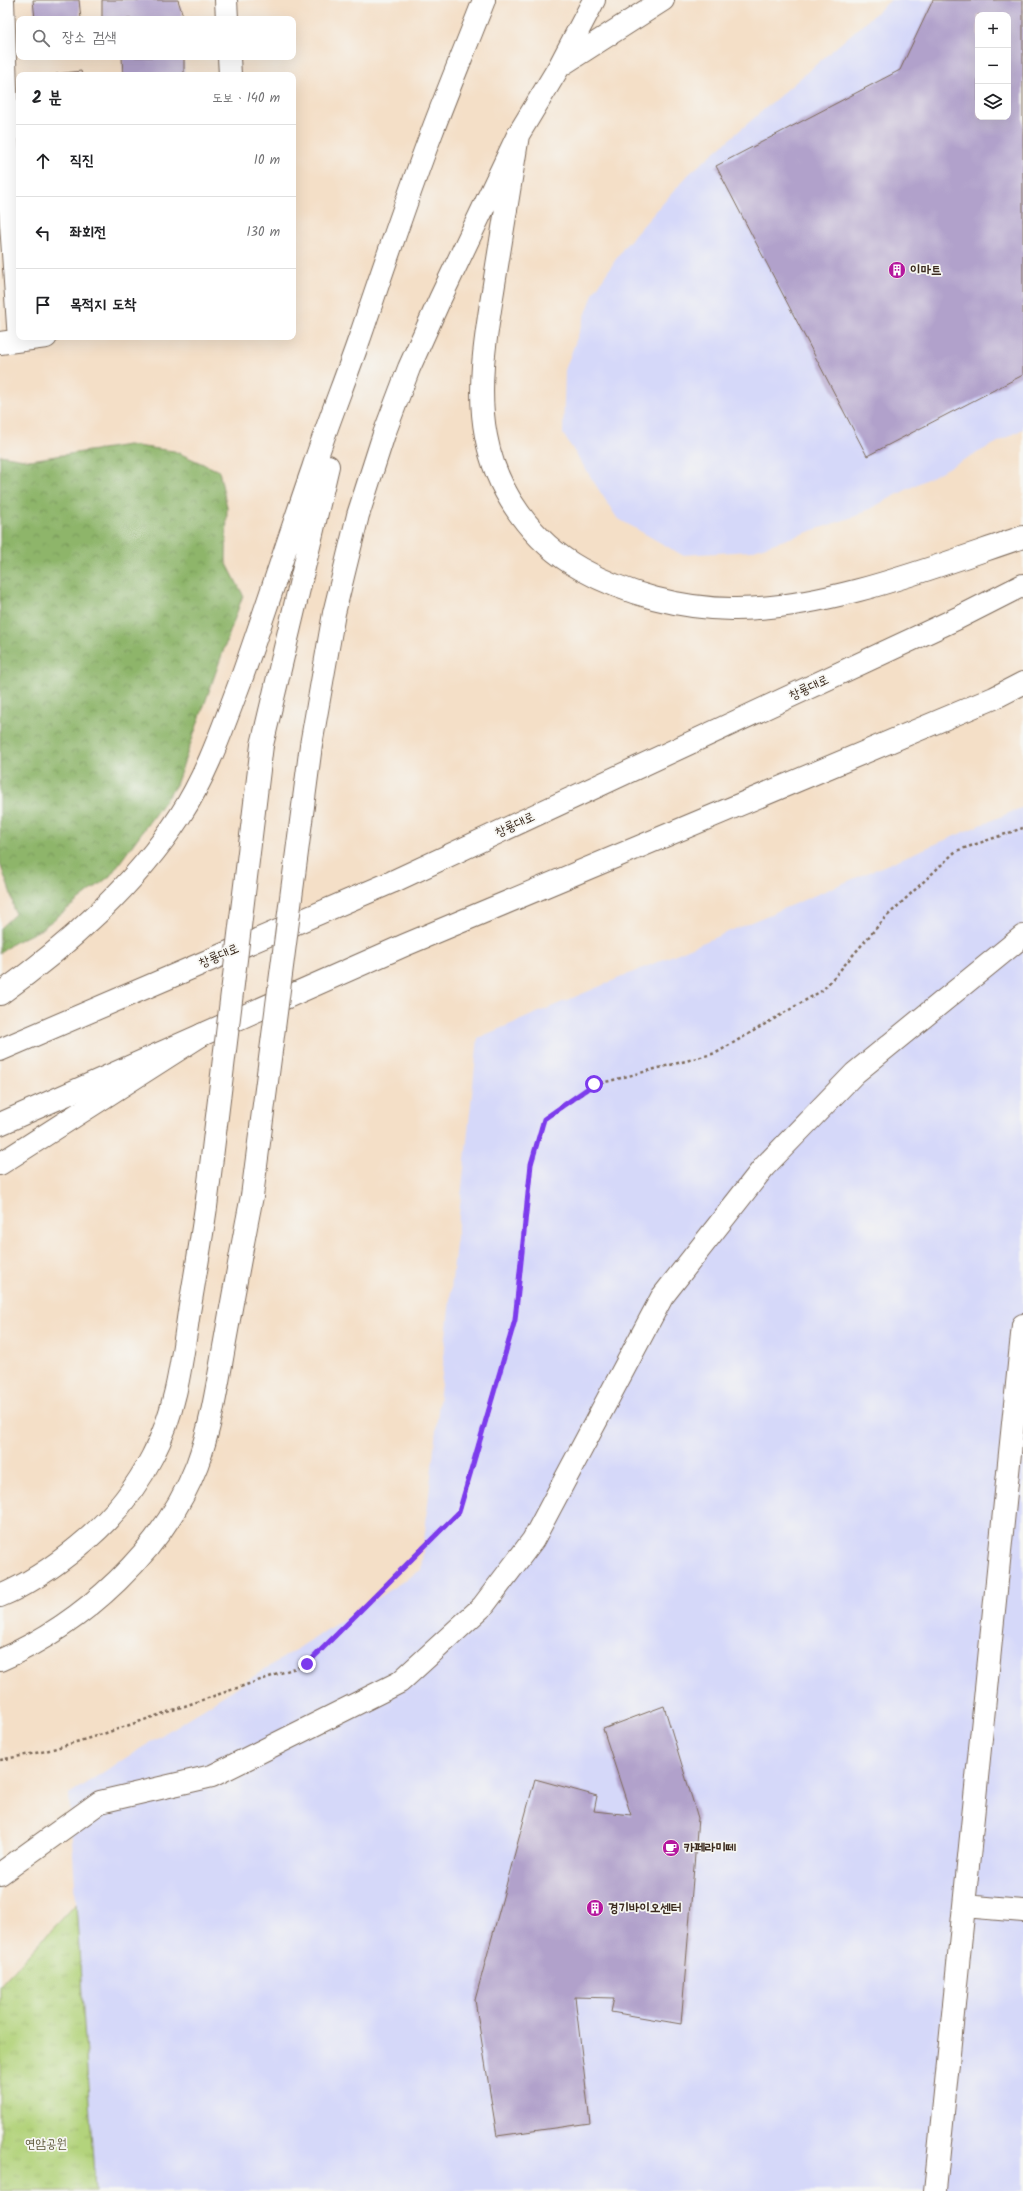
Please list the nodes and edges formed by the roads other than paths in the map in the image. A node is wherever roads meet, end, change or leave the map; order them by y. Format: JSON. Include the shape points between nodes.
{"nodes":[{"id":1,"x":3,"y":0,"type":"edge"},
{"id":2,"x":226,"y":0,"type":"edge"},
{"id":3,"x":484,"y":0,"type":"edge"},
{"id":4,"x":594,"y":0,"type":"edge"},
{"id":5,"x":663,"y":0,"type":"edge"},
{"id":6,"x":227,"y":16,"type":"edge"},
{"id":7,"x":229,"y":60,"type":"edge"},
{"id":8,"x":559,"y":67,"type":"junction"},
{"id":9,"x":230,"y":72,"type":"edge"},
{"id":10,"x":518,"y":135,"type":"junction"},
{"id":11,"x":24,"y":340,"type":"edge"},
{"id":12,"x":359,"y":340,"type":"junction"},
{"id":13,"x":9,"y":342,"type":"edge"},
{"id":14,"x":1023,"y":537,"type":"edge"},
{"id":15,"x":1023,"y":585,"type":"edge"},
{"id":16,"x":1023,"y":682,"type":"edge"},
{"id":17,"x":1023,"y":936,"type":"edge"},
{"id":18,"x":0,"y":994,"type":"edge"},
{"id":19,"x":203,"y":1034,"type":"junction"},
{"id":20,"x":0,"y":1050,"type":"edge"},
{"id":21,"x":0,"y":1124,"type":"edge"},
{"id":22,"x":0,"y":1164,"type":"edge"},
{"id":23,"x":1023,"y":1325,"type":"edge"},
{"id":24,"x":0,"y":1596,"type":"edge"},
{"id":25,"x":0,"y":1660,"type":"edge"},
{"id":26,"x":0,"y":1874,"type":"edge"},
{"id":27,"x":964,"y":1906,"type":"junction"},
{"id":28,"x":1023,"y":1911,"type":"edge"},
{"id":29,"x":935,"y":2191,"type":"edge"}],
"edges":[{"from":1,"to":13,"type":"main road","via":[[10,209]]},
{"from":2,"to":6,"type":"main road"},
{"from":3,"to":12,"type":"main road","via":[[394,236]]},
{"from":4,"to":8,"type":"main road"},
{"from":5,"to":8,"type":"main road"},
{"from":7,"to":9,"type":"main road"},
{"from":8,"to":10,"type":"main road"},
{"from":10,"to":14,"type":"main road","via":[[486,333],[482,376],[483,411],[494,468],[506,492],[529,527],[558,554],[589,573],[639,592],[689,605],[736,609],[798,603],[830,596],[914,573]]},
{"from":10,"to":25,"type":"main road","bridge":true,"via":[[409,368],[358,515],[334,613],[311,745],[252,1196],[213,1409],[199,1457],[184,1495],[166,1522],[107,1591],[79,1615],[48,1636]]},
{"from":11,"to":13,"type":"main road"},
{"from":12,"to":18,"type":"main road","via":[[222,732],[204,774],[180,816],[150,858],[122,889],[77,932]]},
{"from":12,"to":24,"type":"main road","bridge":true,"via":[[306,551],[262,745],[206,1207],[181,1369],[167,1420],[154,1454],[136,1485],[114,1513],[87,1540],[50,1568]]},
{"from":15,"to":20,"type":"main road","name":"창룡대로","via":[[951,622],[392,882]]},
{"from":16,"to":19,"type":"main road","via":[[994,698],[405,945]]},
{"from":17,"to":26,"type":"main road","via":[[855,1074],[764,1167],[662,1297],[533,1540],[483,1606],[400,1682],[212,1776],[100,1802]]},
{"from":19,"to":21,"type":"main road"},
{"from":19,"to":22,"type":"main road"},
{"from":23,"to":27,"type":"main road"},
{"from":27,"to":28,"type":"main road"},
{"from":27,"to":29,"type":"main road"}]}
